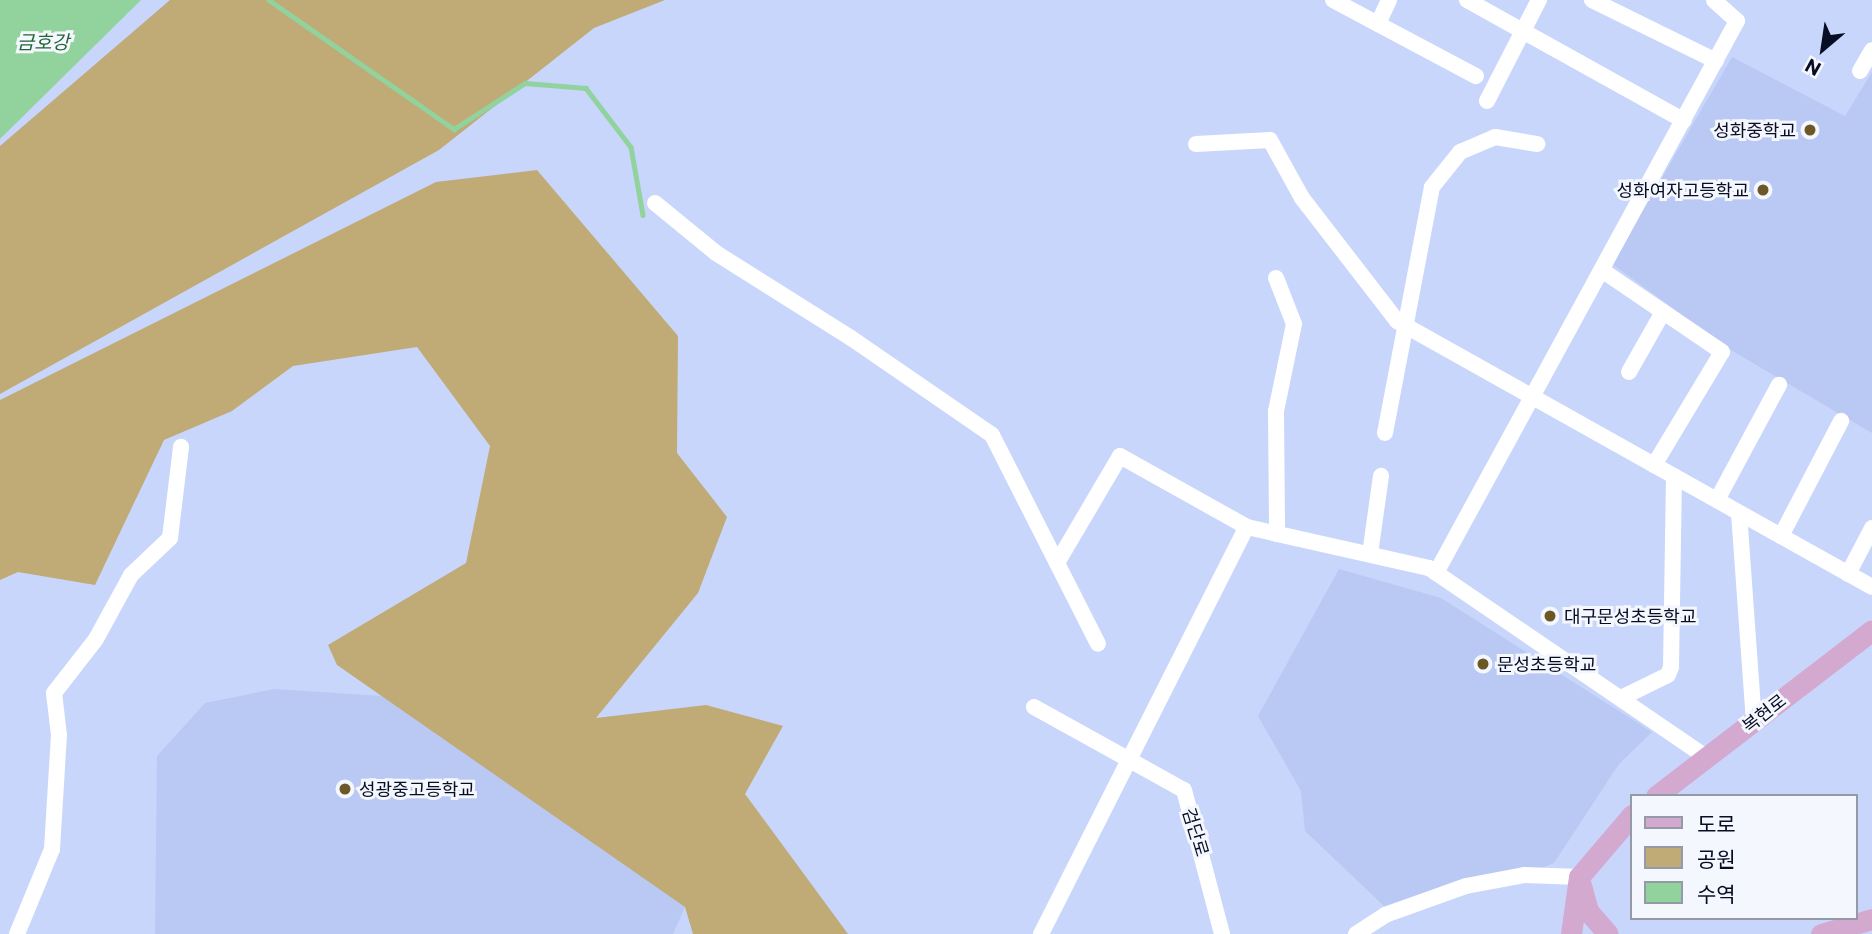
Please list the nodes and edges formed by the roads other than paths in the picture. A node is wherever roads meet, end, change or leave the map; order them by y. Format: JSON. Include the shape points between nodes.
{"nodes":[{"id":1,"x":1333,"y":0,"type":"edge"},
{"id":2,"x":1389,"y":0,"type":"edge"},
{"id":3,"x":1467,"y":0,"type":"edge"},
{"id":4,"x":1539,"y":0,"type":"edge"},
{"id":5,"x":1592,"y":0,"type":"edge"},
{"id":6,"x":1714,"y":0,"type":"edge"},
{"id":7,"x":1378,"y":23,"type":"junction"},
{"id":8,"x":1523,"y":32,"type":"junction"},
{"id":9,"x":1872,"y":50,"type":"edge"},
{"id":10,"x":1716,"y":61,"type":"junction"},
{"id":11,"x":1860,"y":71,"type":"dead end"},
{"id":12,"x":1476,"y":76,"type":"dead end"},
{"id":13,"x":1487,"y":100,"type":"dead end"},
{"id":14,"x":1684,"y":121,"type":"junction"},
{"id":15,"x":1196,"y":144,"type":"dead end"},
{"id":16,"x":1537,"y":144,"type":"dead end"},
{"id":17,"x":655,"y":203,"type":"dead end"},
{"id":18,"x":1603,"y":271,"type":"junction"},
{"id":19,"x":1276,"y":278,"type":"dead end"},
{"id":20,"x":1663,"y":312,"type":"junction"},
{"id":21,"x":1409,"y":327,"type":"junction"},
{"id":22,"x":1629,"y":372,"type":"dead end"},
{"id":23,"x":1779,"y":385,"type":"dead end"},
{"id":24,"x":1530,"y":395,"type":"junction"},
{"id":25,"x":1841,"y":421,"type":"dead end"},
{"id":26,"x":1385,"y":433,"type":"dead end"},
{"id":27,"x":181,"y":447,"type":"dead end"},
{"id":28,"x":1654,"y":465,"type":"junction"},
{"id":29,"x":1381,"y":476,"type":"dead end"},
{"id":30,"x":1674,"y":476,"type":"junction"},
{"id":31,"x":1717,"y":500,"type":"junction"},
{"id":32,"x":1739,"y":513,"type":"junction"},
{"id":33,"x":1247,"y":527,"type":"junction"},
{"id":34,"x":1872,"y":528,"type":"edge"},
{"id":35,"x":1277,"y":534,"type":"junction"},
{"id":36,"x":1781,"y":536,"type":"junction"},
{"id":37,"x":1370,"y":554,"type":"junction"},
{"id":38,"x":1057,"y":563,"type":"junction"},
{"id":39,"x":1436,"y":573,"type":"junction"},
{"id":40,"x":1848,"y":574,"type":"junction"},
{"id":41,"x":1872,"y":587,"type":"edge"},
{"id":42,"x":1872,"y":630,"type":"edge"},
{"id":43,"x":1098,"y":644,"type":"dead end"},
{"id":44,"x":1621,"y":698,"type":"junction"},
{"id":45,"x":1034,"y":708,"type":"dead end"},
{"id":46,"x":1754,"y":720,"type":"junction"},
{"id":47,"x":1706,"y":757,"type":"junction"},
{"id":48,"x":1129,"y":760,"type":"junction"},
{"id":49,"x":1659,"y":794,"type":"edge"},
{"id":50,"x":1630,"y":817,"type":"edge"},
{"id":51,"x":1579,"y":877,"type":"junction"},
{"id":52,"x":1872,"y":919,"type":"edge"},
{"id":53,"x":1846,"y":930,"type":"edge"},
{"id":54,"x":17,"y":934,"type":"edge"},
{"id":55,"x":1041,"y":934,"type":"edge"},
{"id":56,"x":1222,"y":934,"type":"edge"},
{"id":57,"x":1356,"y":934,"type":"edge"},
{"id":58,"x":1571,"y":934,"type":"edge"},
{"id":59,"x":1608,"y":934,"type":"edge"},
{"id":60,"x":1821,"y":934,"type":"edge"}],
"edges":[{"from":1,"to":7,"type":"street"},
{"from":2,"to":7,"type":"street"},
{"from":3,"to":8,"type":"street"},
{"from":4,"to":8,"type":"street"},
{"from":5,"to":10,"type":"street"},
{"from":6,"to":10,"type":"street","via":[[1737,21]]},
{"from":7,"to":12,"type":"street"},
{"from":8,"to":13,"type":"street"},
{"from":8,"to":14,"type":"street"},
{"from":9,"to":11,"type":"street"},
{"from":10,"to":14,"type":"street"},
{"from":14,"to":18,"type":"street"},
{"from":15,"to":21,"type":"street","via":[[1270,140],[1302,198],[1397,321]]},
{"from":16,"to":21,"type":"street","via":[[1495,137],[1460,152],[1432,187]]},
{"from":17,"to":38,"type":"street","via":[[716,253],[992,435]]},
{"from":18,"to":20,"type":"street"},
{"from":18,"to":24,"type":"street"},
{"from":19,"to":35,"type":"street","via":[[1294,324],[1276,411]]},
{"from":20,"to":22,"type":"street"},
{"from":20,"to":28,"type":"street","via":[[1722,352]]},
{"from":21,"to":24,"type":"street"},
{"from":21,"to":26,"type":"street"},
{"from":23,"to":31,"type":"street"},
{"from":24,"to":28,"type":"street"},
{"from":24,"to":39,"type":"street"},
{"from":25,"to":36,"type":"street"},
{"from":27,"to":54,"type":"street","via":[[170,538],[131,575],[96,639],[54,693],[59,736],[52,849]]},
{"from":28,"to":30,"type":"street"},
{"from":29,"to":37,"type":"street"},
{"from":30,"to":31,"type":"street"},
{"from":30,"to":44,"type":"street","via":[[1671,667],[1668,675]]},
{"from":31,"to":32,"type":"street"},
{"from":32,"to":36,"type":"street"},
{"from":32,"to":46,"type":"street"},
{"from":33,"to":35,"type":"street"},
{"from":33,"to":38,"type":"street","via":[[1120,456]]},
{"from":33,"to":48,"type":"street"},
{"from":34,"to":40,"type":"street"},
{"from":35,"to":37,"type":"street"},
{"from":36,"to":40,"type":"street"},
{"from":37,"to":39,"type":"street"},
{"from":38,"to":43,"type":"street"},
{"from":39,"to":44,"type":"street"},
{"from":40,"to":41,"type":"street"},
{"from":42,"to":46,"type":"main road","name":"복현로"},
{"from":44,"to":47,"type":"street"},
{"from":45,"to":48,"type":"street","name":"검단로"},
{"from":46,"to":47,"type":"main road","name":"복현로"},
{"from":47,"to":49,"type":"main road","name":"복현로"},
{"from":48,"to":55,"type":"street"},
{"from":48,"to":56,"type":"street","name":"검단로","via":[[1184,790]]},
{"from":50,"to":51,"type":"main road"},
{"from":51,"to":57,"type":"street","via":[[1524,875],[1466,886],[1385,915]]},
{"from":51,"to":58,"type":"main road"},
{"from":51,"to":59,"type":"main road","via":[[1588,911]]},
{"from":52,"to":53,"type":"main road"},
{"from":53,"to":60,"type":"main road"}]}
